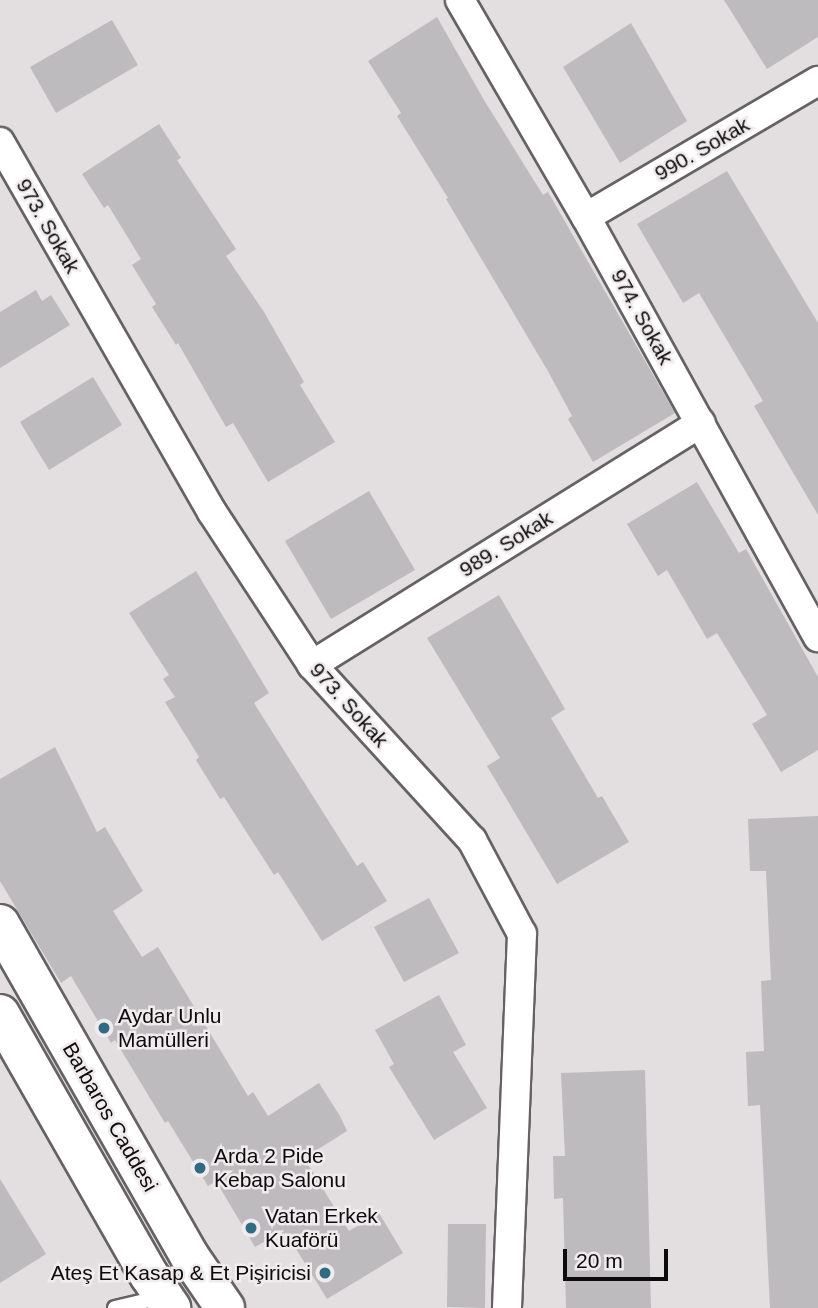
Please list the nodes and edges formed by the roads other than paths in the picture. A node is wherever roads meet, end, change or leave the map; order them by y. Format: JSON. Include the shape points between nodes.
{"nodes":[{"id":1,"x":460,"y":0,"type":"edge"},
{"id":2,"x":818,"y":81,"type":"edge"},
{"id":3,"x":0,"y":142,"type":"edge"},
{"id":4,"x":586,"y":217,"type":"junction"},
{"id":5,"x":701,"y":423,"type":"junction"},
{"id":6,"x":818,"y":638,"type":"edge"},
{"id":7,"x":312,"y":665,"type":"junction"},
{"id":8,"x":0,"y":924,"type":"edge"},
{"id":9,"x":0,"y":1014,"type":"edge"},
{"id":10,"x":167,"y":1302,"type":"edge"},
{"id":11,"x":115,"y":1308,"type":"edge"},
{"id":12,"x":225,"y":1308,"type":"edge"},
{"id":13,"x":507,"y":1308,"type":"edge"}],
"edges":[{"from":1,"to":4,"type":"street","name":"974. Sokak"},
{"from":2,"to":4,"type":"street","name":"990. Sokak"},
{"from":3,"to":7,"type":"street","name":"973. Sokak","via":[[212,512]]},
{"from":4,"to":5,"type":"street","name":"974. Sokak"},
{"from":5,"to":6,"type":"street","name":"974. Sokak"},
{"from":5,"to":7,"type":"street","name":"989. Sokak"},
{"from":7,"to":13,"type":"street","name":"973. Sokak","via":[[472,840],[522,934]]},
{"from":8,"to":12,"type":"main road","name":"Barbaros Caddesi","via":[[190,1257]]},
{"from":9,"to":10,"type":"main road"},
{"from":10,"to":11,"type":"lane"}]}
